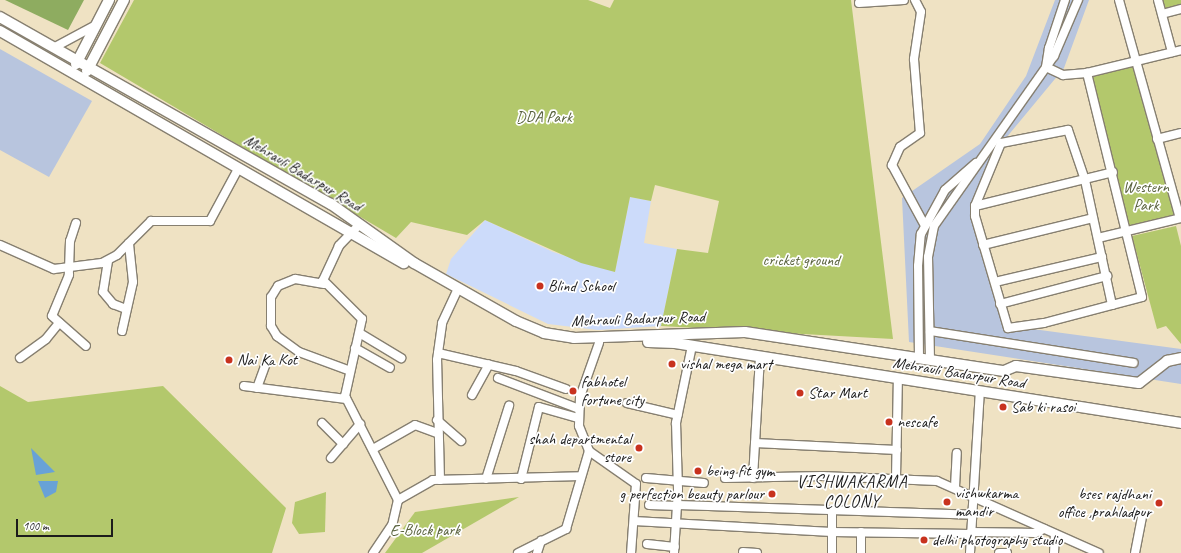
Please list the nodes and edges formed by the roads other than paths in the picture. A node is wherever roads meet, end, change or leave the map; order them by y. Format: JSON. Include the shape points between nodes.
{"nodes":[{"id":1,"x":109,"y":0,"type":"edge"},
{"id":2,"x":124,"y":0,"type":"edge"},
{"id":3,"x":904,"y":0,"type":"edge"},
{"id":4,"x":915,"y":0,"type":"edge"},
{"id":5,"x":1066,"y":0,"type":"edge"},
{"id":6,"x":1078,"y":0,"type":"edge"},
{"id":7,"x":1119,"y":0,"type":"edge"},
{"id":8,"x":1158,"y":0,"type":"edge"},
{"id":9,"x":859,"y":3,"type":"dead end"},
{"id":10,"x":1181,"y":9,"type":"edge"},
{"id":11,"x":1162,"y":14,"type":"junction"},
{"id":12,"x":0,"y":16,"type":"edge"},
{"id":13,"x":96,"y":25,"type":"junction"},
{"id":14,"x":0,"y":31,"type":"edge"},
{"id":15,"x":55,"y":47,"type":"junction"},
{"id":16,"x":1181,"y":50,"type":"edge"},
{"id":17,"x":1172,"y":52,"type":"junction"},
{"id":18,"x":79,"y":59,"type":"junction"},
{"id":19,"x":1138,"y":59,"type":"junction"},
{"id":20,"x":91,"y":66,"type":"junction"},
{"id":21,"x":1046,"y":67,"type":"junction"},
{"id":22,"x":72,"y":71,"type":"junction"},
{"id":23,"x":1087,"y":73,"type":"junction"},
{"id":24,"x":82,"y":77,"type":"junction"},
{"id":25,"x":1181,"y":133,"type":"edge"},
{"id":26,"x":1157,"y":138,"type":"junction"},
{"id":27,"x":976,"y":162,"type":"junction"},
{"id":28,"x":238,"y":169,"type":"junction"},
{"id":29,"x":1113,"y":172,"type":"junction"},
{"id":30,"x":1085,"y":180,"type":"junction"},
{"id":31,"x":975,"y":206,"type":"junction"},
{"id":32,"x":1093,"y":218,"type":"junction"},
{"id":33,"x":1180,"y":218,"type":"edge"},
{"id":34,"x":76,"y":223,"type":"dead end"},
{"id":35,"x":924,"y":224,"type":"junction"},
{"id":36,"x":359,"y":225,"type":"junction"},
{"id":37,"x":351,"y":232,"type":"junction"},
{"id":38,"x":1128,"y":233,"type":"junction"},
{"id":39,"x":1098,"y":238,"type":"junction"},
{"id":40,"x":129,"y":243,"type":"junction"},
{"id":41,"x":0,"y":245,"type":"edge"},
{"id":42,"x":983,"y":245,"type":"junction"},
{"id":43,"x":1102,"y":257,"type":"junction"},
{"id":44,"x":108,"y":261,"type":"junction"},
{"id":45,"x":68,"y":269,"type":"junction"},
{"id":46,"x":1107,"y":276,"type":"junction"},
{"id":47,"x":995,"y":282,"type":"junction"},
{"id":48,"x":324,"y":284,"type":"junction"},
{"id":49,"x":457,"y":291,"type":"junction"},
{"id":50,"x":1000,"y":304,"type":"junction"},
{"id":51,"x":1112,"y":304,"type":"junction"},
{"id":52,"x":126,"y":309,"type":"junction"},
{"id":53,"x":59,"y":323,"type":"junction"},
{"id":54,"x":1008,"y":328,"type":"junction"},
{"id":55,"x":122,"y":330,"type":"dead end"},
{"id":56,"x":930,"y":331,"type":"junction"},
{"id":57,"x":361,"y":334,"type":"junction"},
{"id":58,"x":675,"y":338,"type":"junction"},
{"id":59,"x":599,"y":343,"type":"junction"},
{"id":60,"x":1003,"y":343,"type":"junction"},
{"id":61,"x":86,"y":346,"type":"dead end"},
{"id":62,"x":692,"y":346,"type":"junction"},
{"id":63,"x":355,"y":348,"type":"junction"},
{"id":64,"x":438,"y":353,"type":"junction"},
{"id":65,"x":760,"y":357,"type":"junction"},
{"id":66,"x":20,"y":358,"type":"dead end"},
{"id":67,"x":401,"y":358,"type":"dead end"},
{"id":68,"x":918,"y":358,"type":"junction"},
{"id":69,"x":1181,"y":358,"type":"edge"},
{"id":70,"x":930,"y":360,"type":"junction"},
{"id":71,"x":267,"y":361,"type":"dead end"},
{"id":72,"x":1134,"y":363,"type":"dead end"},
{"id":73,"x":489,"y":364,"type":"junction"},
{"id":74,"x":390,"y":368,"type":"dead end"},
{"id":75,"x":348,"y":370,"type":"junction"},
{"id":76,"x":498,"y":378,"type":"dead end"},
{"id":77,"x":898,"y":378,"type":"junction"},
{"id":78,"x":244,"y":386,"type":"dead end"},
{"id":79,"x":258,"y":388,"type":"junction"},
{"id":80,"x":566,"y":389,"type":"dead end"},
{"id":81,"x":980,"y":391,"type":"junction"},
{"id":82,"x":472,"y":395,"type":"dead end"},
{"id":83,"x":346,"y":399,"type":"junction"},
{"id":84,"x":627,"y":403,"type":"dead end"},
{"id":85,"x":509,"y":406,"type":"dead end"},
{"id":86,"x":578,"y":414,"type":"junction"},
{"id":87,"x":678,"y":415,"type":"junction"},
{"id":88,"x":437,"y":420,"type":"junction"},
{"id":89,"x":322,"y":423,"type":"dead end"},
{"id":90,"x":1181,"y":423,"type":"edge"},
{"id":91,"x":360,"y":424,"type":"junction"},
{"id":92,"x":436,"y":433,"type":"junction"},
{"id":93,"x":461,"y":441,"type":"dead end"},
{"id":94,"x":755,"y":443,"type":"junction"},
{"id":95,"x":343,"y":444,"type":"junction"},
{"id":96,"x":373,"y":449,"type":"junction"},
{"id":97,"x":897,"y":450,"type":"junction"},
{"id":98,"x":589,"y":451,"type":"junction"},
{"id":99,"x":957,"y":453,"type":"dead end"},
{"id":100,"x":331,"y":458,"type":"dead end"},
{"id":101,"x":581,"y":476,"type":"junction"},
{"id":102,"x":646,"y":478,"type":"dead end"},
{"id":103,"x":725,"y":478,"type":"dead end"},
{"id":104,"x":753,"y":478,"type":"junction"},
{"id":105,"x":896,"y":478,"type":"junction"},
{"id":106,"x":486,"y":479,"type":"junction"},
{"id":107,"x":521,"y":479,"type":"junction"},
{"id":108,"x":440,"y":480,"type":"junction"},
{"id":109,"x":678,"y":482,"type":"junction"},
{"id":110,"x":704,"y":483,"type":"dead end"},
{"id":111,"x":955,"y":487,"type":"junction"},
{"id":112,"x":972,"y":496,"type":"junction"},
{"id":113,"x":398,"y":500,"type":"junction"},
{"id":114,"x":649,"y":505,"type":"dead end"},
{"id":115,"x":678,"y":505,"type":"junction"},
{"id":116,"x":832,"y":513,"type":"junction"},
{"id":117,"x":972,"y":515,"type":"junction"},
{"id":118,"x":1142,"y":517,"type":"dead end"},
{"id":119,"x":634,"y":521,"type":"junction"},
{"id":120,"x":676,"y":526,"type":"junction"},
{"id":121,"x":1044,"y":529,"type":"junction"},
{"id":122,"x":832,"y":532,"type":"junction"},
{"id":123,"x":861,"y":532,"type":"junction"},
{"id":124,"x":971,"y":533,"type":"junction"},
{"id":125,"x":1055,"y":535,"type":"junction"},
{"id":126,"x":542,"y":541,"type":"junction"},
{"id":127,"x":647,"y":544,"type":"dead end"},
{"id":128,"x":529,"y":549,"type":"edge"},
{"id":129,"x":674,"y":550,"type":"edge"},
{"id":130,"x":743,"y":552,"type":"dead end"},
{"id":131,"x":373,"y":553,"type":"edge"},
{"id":132,"x":518,"y":553,"type":"edge"},
{"id":133,"x":538,"y":553,"type":"edge"},
{"id":134,"x":631,"y":553,"type":"edge"},
{"id":135,"x":757,"y":553,"type":"edge"},
{"id":136,"x":832,"y":553,"type":"edge"},
{"id":137,"x":861,"y":553,"type":"edge"},
{"id":138,"x":970,"y":553,"type":"edge"},
{"id":139,"x":999,"y":553,"type":"edge"},
{"id":140,"x":1007,"y":553,"type":"edge"},
{"id":141,"x":1054,"y":553,"type":"edge"},
{"id":142,"x":1099,"y":553,"type":"edge"},
{"id":143,"x":1135,"y":553,"type":"edge"}],
"edges":[{"from":1,"to":13,"type":"main road"},
{"from":2,"to":20,"type":"main road"},
{"from":3,"to":9,"type":"street"},
{"from":4,"to":35,"type":"street","via":[[920,12],[914,59],[920,133],[900,146],[892,165]]},
{"from":5,"to":21,"type":"street","via":[[1049,48]]},
{"from":6,"to":21,"type":"street","via":[[1060,47]]},
{"from":7,"to":19,"type":"street"},
{"from":8,"to":11,"type":"street"},
{"from":10,"to":11,"type":"street"},
{"from":11,"to":17,"type":"street"},
{"from":12,"to":15,"type":"main road","name":"Mehrauli Badarpur Road"},
{"from":13,"to":15,"type":"street"},
{"from":13,"to":18,"type":"main road"},
{"from":14,"to":22,"type":"main road","name":"Mehrauli Badarpur Road"},
{"from":15,"to":18,"type":"main road","name":"Mehrauli Badarpur Road"},
{"from":16,"to":17,"type":"street"},
{"from":17,"to":19,"type":"street"},
{"from":18,"to":20,"type":"main road","name":"Mehrauli Badarpur Road"},
{"from":18,"to":22,"type":"main road"},
{"from":19,"to":23,"type":"street"},
{"from":19,"to":26,"type":"street"},
{"from":20,"to":24,"type":"main road"},
{"from":20,"to":36,"type":"main road","name":"Mehrauli Badarpur Road","via":[[331,204]]},
{"from":21,"to":23,"type":"street","via":[[1063,76]]},
{"from":21,"to":27,"type":"street"},
{"from":22,"to":24,"type":"main road","name":"Mehrauli Badarpur Road"},
{"from":23,"to":29,"type":"street"},
{"from":24,"to":28,"type":"main road","name":"Mehrauli Badarpur Road","via":[[112,98]]},
{"from":25,"to":26,"type":"street"},
{"from":26,"to":33,"type":"street"},
{"from":27,"to":35,"type":"street","via":[[945,190]]},
{"from":27,"to":56,"type":"street","via":[[968,179],[944,209],[932,234],[927,271]]},
{"from":28,"to":37,"type":"main road","name":"Mehrauli Badarpur Road"},
{"from":28,"to":40,"type":"street","via":[[210,221],[151,221]]},
{"from":29,"to":30,"type":"street"},
{"from":29,"to":38,"type":"street"},
{"from":30,"to":31,"type":"street"},
{"from":30,"to":31,"type":"street","via":[[1068,130],[1001,143]]},
{"from":30,"to":32,"type":"street"},
{"from":31,"to":42,"type":"street"},
{"from":32,"to":39,"type":"street"},
{"from":32,"to":42,"type":"street"},
{"from":33,"to":38,"type":"street"},
{"from":34,"to":45,"type":"street"},
{"from":35,"to":68,"type":"street","via":[[918,255]]},
{"from":36,"to":37,"type":"street"},
{"from":36,"to":49,"type":"main road","name":"Mehrauli Badarpur Road"},
{"from":37,"to":48,"type":"street","via":[[326,268]]},
{"from":37,"to":49,"type":"main road","name":"Mehrauli Badarpur Road"},
{"from":38,"to":39,"type":"street"},
{"from":38,"to":51,"type":"street","via":[[1143,295]]},
{"from":39,"to":43,"type":"street"},
{"from":40,"to":44,"type":"street"},
{"from":40,"to":52,"type":"street","via":[[133,282]]},
{"from":41,"to":45,"type":"street","via":[[47,266]]},
{"from":42,"to":47,"type":"street"},
{"from":43,"to":46,"type":"street"},
{"from":43,"to":47,"type":"street"},
{"from":44,"to":45,"type":"street"},
{"from":44,"to":52,"type":"street","via":[[103,292],[113,304]]},
{"from":45,"to":53,"type":"street","via":[[52,316]]},
{"from":46,"to":50,"type":"street"},
{"from":46,"to":51,"type":"street"},
{"from":47,"to":50,"type":"street"},
{"from":48,"to":57,"type":"street","via":[[360,316]]},
{"from":48,"to":75,"type":"street","via":[[294,279],[278,286],[271,297],[271,326],[277,336],[298,352]]},
{"from":49,"to":58,"type":"main road","name":"Mehrauli Badarpur Road","via":[[530,328],[559,336]]},
{"from":49,"to":59,"type":"main road","name":"Mehrauli Badarpur Road","via":[[541,337],[560,343]]},
{"from":49,"to":64,"type":"street","via":[[442,323]]},
{"from":50,"to":54,"type":"street"},
{"from":51,"to":54,"type":"street","via":[[1041,324]]},
{"from":52,"to":55,"type":"street"},
{"from":53,"to":61,"type":"street"},
{"from":53,"to":66,"type":"street","via":[[46,339]]},
{"from":54,"to":60,"type":"street"},
{"from":56,"to":60,"type":"street"},
{"from":56,"to":70,"type":"street"},
{"from":57,"to":63,"type":"street"},
{"from":57,"to":67,"type":"street"},
{"from":58,"to":59,"type":"main road","name":"Mehrauli Badarpur Road"},
{"from":58,"to":62,"type":"main road","name":"Mehrauli Badarpur Road"},
{"from":58,"to":68,"type":"main road","name":"Mehrauli Badarpur Road","via":[[745,332]]},
{"from":59,"to":86,"type":"street"},
{"from":60,"to":72,"type":"street"},
{"from":62,"to":65,"type":"main road","name":"Mehrauli Badarpur Road"},
{"from":62,"to":87,"type":"street"},
{"from":63,"to":74,"type":"street"},
{"from":63,"to":75,"type":"street"},
{"from":64,"to":73,"type":"street"},
{"from":64,"to":88,"type":"street"},
{"from":65,"to":77,"type":"main road","name":"Mehrauli Badarpur Road"},
{"from":65,"to":94,"type":"street"},
{"from":68,"to":70,"type":"main road","name":"Mehrauli Badarpur Road"},
{"from":69,"to":70,"type":"main road","name":"Mehrauli Badarpur Road","via":[[1167,361],[1139,383],[1016,366],[1004,371]]},
{"from":71,"to":79,"type":"street"},
{"from":73,"to":80,"type":"street"},
{"from":73,"to":82,"type":"street"},
{"from":75,"to":83,"type":"street"},
{"from":76,"to":86,"type":"street"},
{"from":77,"to":81,"type":"main road","name":"Mehrauli Badarpur Road"},
{"from":77,"to":97,"type":"street"},
{"from":78,"to":79,"type":"street"},
{"from":79,"to":83,"type":"street"},
{"from":81,"to":90,"type":"main road","name":"Mehrauli Badarpur Road"},
{"from":81,"to":112,"type":"street"},
{"from":83,"to":91,"type":"street"},
{"from":84,"to":87,"type":"street"},
{"from":85,"to":106,"type":"street"},
{"from":86,"to":98,"type":"street"},
{"from":86,"to":107,"type":"street","via":[[539,407]]},
{"from":87,"to":109,"type":"street"},
{"from":88,"to":92,"type":"street"},
{"from":88,"to":93,"type":"street"},
{"from":89,"to":95,"type":"street"},
{"from":91,"to":95,"type":"street"},
{"from":91,"to":96,"type":"street"},
{"from":92,"to":96,"type":"street","via":[[415,425]]},
{"from":92,"to":108,"type":"street"},
{"from":94,"to":97,"type":"street"},
{"from":94,"to":104,"type":"street"},
{"from":95,"to":100,"type":"street"},
{"from":96,"to":113,"type":"street"},
{"from":97,"to":105,"type":"street"},
{"from":98,"to":101,"type":"street"},
{"from":98,"to":119,"type":"street","via":[[636,484]]},
{"from":99,"to":111,"type":"street"},
{"from":101,"to":107,"type":"street"},
{"from":101,"to":126,"type":"street","via":[[566,529]]},
{"from":102,"to":109,"type":"street"},
{"from":103,"to":104,"type":"street"},
{"from":104,"to":105,"type":"street"},
{"from":105,"to":111,"type":"street"},
{"from":106,"to":107,"type":"street"},
{"from":106,"to":108,"type":"street"},
{"from":108,"to":113,"type":"street","via":[[423,484]]},
{"from":109,"to":110,"type":"street"},
{"from":109,"to":115,"type":"street"},
{"from":111,"to":112,"type":"street"},
{"from":112,"to":117,"type":"street"},
{"from":112,"to":121,"type":"street"},
{"from":113,"to":131,"type":"street","via":[[392,525]]},
{"from":114,"to":115,"type":"street"},
{"from":115,"to":116,"type":"street"},
{"from":115,"to":120,"type":"street"},
{"from":116,"to":117,"type":"street"},
{"from":116,"to":122,"type":"street"},
{"from":117,"to":124,"type":"street"},
{"from":118,"to":143,"type":"street"},
{"from":119,"to":120,"type":"street"},
{"from":119,"to":134,"type":"street"},
{"from":120,"to":122,"type":"street"},
{"from":120,"to":129,"type":"street"},
{"from":121,"to":124,"type":"street","via":[[1035,533]]},
{"from":121,"to":125,"type":"street"},
{"from":122,"to":123,"type":"street"},
{"from":122,"to":136,"type":"street"},
{"from":123,"to":124,"type":"street"},
{"from":123,"to":137,"type":"street"},
{"from":124,"to":138,"type":"street"},
{"from":125,"to":141,"type":"street"},
{"from":125,"to":142,"type":"street"},
{"from":126,"to":128,"type":"street"},
{"from":126,"to":133,"type":"street"},
{"from":127,"to":129,"type":"street"},
{"from":128,"to":132,"type":"street"},
{"from":130,"to":135,"type":"street"},
{"from":139,"to":140,"type":"street"}]}
